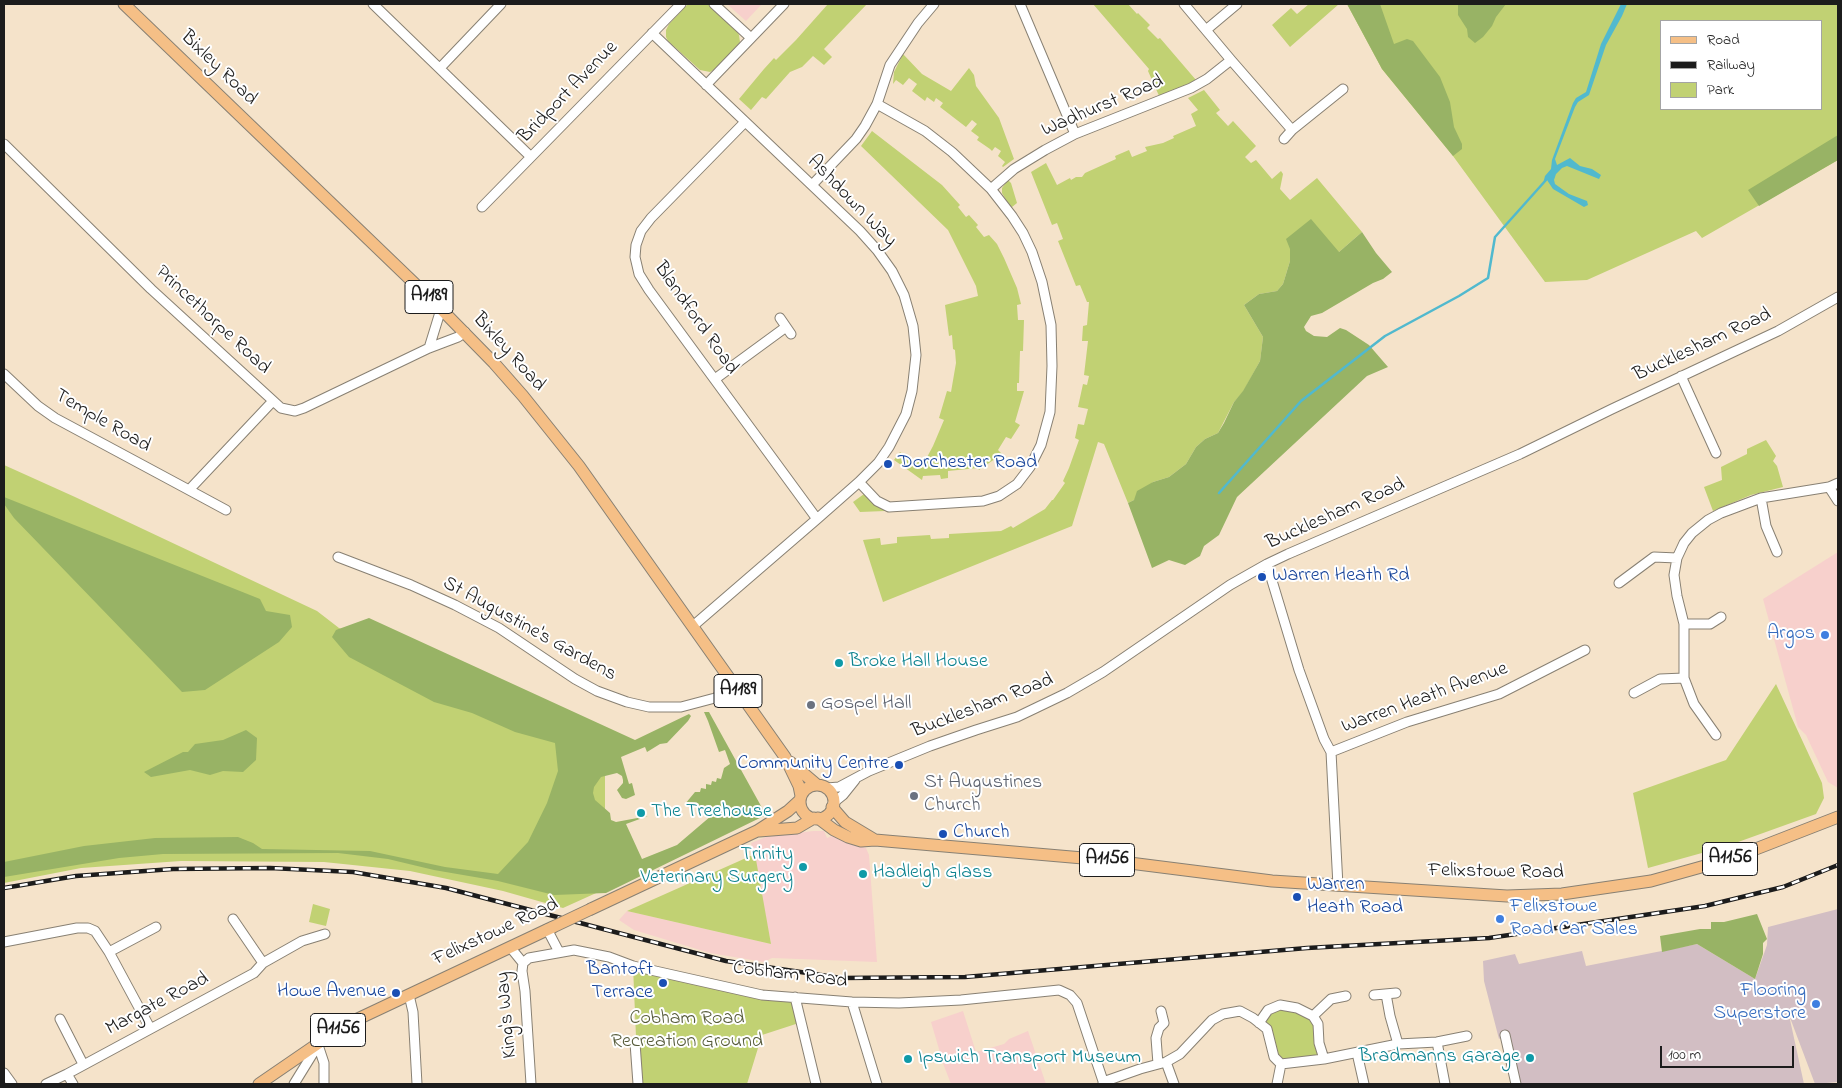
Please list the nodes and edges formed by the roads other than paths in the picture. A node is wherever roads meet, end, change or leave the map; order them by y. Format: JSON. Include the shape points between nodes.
{"nodes":[{"id":1,"x":124,"y":4,"type":"edge"},
{"id":2,"x":372,"y":4,"type":"edge"},
{"id":3,"x":501,"y":4,"type":"edge"},
{"id":4,"x":681,"y":4,"type":"edge"},
{"id":5,"x":714,"y":4,"type":"edge"},
{"id":6,"x":784,"y":4,"type":"edge"},
{"id":7,"x":934,"y":4,"type":"edge"},
{"id":8,"x":1020,"y":4,"type":"edge"},
{"id":9,"x":1184,"y":4,"type":"edge"},
{"id":10,"x":1237,"y":4,"type":"edge"},
{"id":11,"x":1206,"y":30,"type":"junction"},
{"id":12,"x":652,"y":33,"type":"junction"},
{"id":13,"x":751,"y":38,"type":"junction"},
{"id":14,"x":1231,"y":60,"type":"junction"},
{"id":15,"x":440,"y":68,"type":"junction"},
{"id":16,"x":706,"y":85,"type":"junction"},
{"id":17,"x":1343,"y":89,"type":"dead end"},
{"id":18,"x":876,"y":104,"type":"junction"},
{"id":19,"x":745,"y":122,"type":"junction"},
{"id":20,"x":1292,"y":130,"type":"junction"},
{"id":21,"x":1075,"y":134,"type":"junction"},
{"id":22,"x":1284,"y":139,"type":"dead end"},
{"id":23,"x":4,"y":144,"type":"edge"},
{"id":24,"x":531,"y":157,"type":"junction"},
{"id":25,"x":812,"y":186,"type":"junction"},
{"id":26,"x":991,"y":189,"type":"junction"},
{"id":27,"x":481,"y":207,"type":"dead end"},
{"id":28,"x":1838,"y":297,"type":"edge"},
{"id":29,"x":441,"y":309,"type":"junction"},
{"id":30,"x":780,"y":318,"type":"dead end"},
{"id":31,"x":465,"y":332,"type":"junction"},
{"id":32,"x":429,"y":348,"type":"junction"},
{"id":33,"x":4,"y":374,"type":"edge"},
{"id":34,"x":1681,"y":376,"type":"junction"},
{"id":35,"x":715,"y":379,"type":"junction"},
{"id":36,"x":272,"y":402,"type":"junction"},
{"id":37,"x":1716,"y":453,"type":"dead end"},
{"id":38,"x":859,"y":482,"type":"junction"},
{"id":39,"x":1834,"y":485,"type":"edge"},
{"id":40,"x":190,"y":490,"type":"junction"},
{"id":41,"x":1761,"y":498,"type":"junction"},
{"id":42,"x":1838,"y":501,"type":"edge"},
{"id":43,"x":226,"y":510,"type":"dead end"},
{"id":44,"x":817,"y":520,"type":"junction"},
{"id":45,"x":1777,"y":552,"type":"dead end"},
{"id":46,"x":338,"y":557,"type":"dead end"},
{"id":47,"x":1677,"y":558,"type":"junction"},
{"id":48,"x":1267,"y":564,"type":"junction"},
{"id":49,"x":1619,"y":583,"type":"dead end"},
{"id":50,"x":1721,"y":617,"type":"dead end"},
{"id":51,"x":1684,"y":624,"type":"junction"},
{"id":52,"x":693,"y":626,"type":"junction"},
{"id":53,"x":1584,"y":650,"type":"dead end"},
{"id":54,"x":1684,"y":678,"type":"junction"},
{"id":55,"x":736,"y":688,"type":"junction"},
{"id":56,"x":1634,"y":693,"type":"dead end"},
{"id":57,"x":1716,"y":735,"type":"dead end"},
{"id":58,"x":1331,"y":752,"type":"junction"},
{"id":59,"x":784,"y":757,"type":"junction"},
{"id":60,"x":857,"y":778,"type":"junction"},
{"id":61,"x":822,"y":787,"type":"junction"},
{"id":62,"x":801,"y":798,"type":"junction"},
{"id":63,"x":833,"y":805,"type":"junction"},
{"id":64,"x":816,"y":818,"type":"junction"},
{"id":65,"x":1838,"y":818,"type":"edge"},
{"id":66,"x":757,"y":831,"type":"junction"},
{"id":67,"x":875,"y":840,"type":"junction"},
{"id":68,"x":1338,"y":886,"type":"junction"},
{"id":69,"x":233,"y":919,"type":"dead end"},
{"id":70,"x":156,"y":927,"type":"dead end"},
{"id":71,"x":550,"y":928,"type":"junction"},
{"id":72,"x":325,"y":934,"type":"dead end"},
{"id":73,"x":4,"y":942,"type":"edge"},
{"id":74,"x":510,"y":947,"type":"junction"},
{"id":75,"x":110,"y":952,"type":"junction"},
{"id":76,"x":559,"y":952,"type":"junction"},
{"id":77,"x":523,"y":963,"type":"junction"},
{"id":78,"x":263,"y":964,"type":"junction"},
{"id":79,"x":1396,"y":993,"type":"dead end"},
{"id":80,"x":1386,"y":994,"type":"junction"},
{"id":81,"x":409,"y":995,"type":"junction"},
{"id":82,"x":1374,"y":995,"type":"dead end"},
{"id":83,"x":1346,"y":996,"type":"dead end"},
{"id":84,"x":795,"y":997,"type":"junction"},
{"id":85,"x":852,"y":1002,"type":"junction"},
{"id":86,"x":1161,"y":1011,"type":"dead end"},
{"id":87,"x":1313,"y":1016,"type":"junction"},
{"id":88,"x":60,"y":1018,"type":"dead end"},
{"id":89,"x":1259,"y":1022,"type":"junction"},
{"id":90,"x":150,"y":1028,"type":"junction"},
{"id":91,"x":1505,"y":1035,"type":"dead end"},
{"id":92,"x":1466,"y":1036,"type":"dead end"},
{"id":93,"x":1437,"y":1042,"type":"junction"},
{"id":94,"x":635,"y":1043,"type":"dead end"},
{"id":95,"x":318,"y":1044,"type":"junction"},
{"id":96,"x":1398,"y":1044,"type":"junction"},
{"id":97,"x":1357,"y":1053,"type":"junction"},
{"id":98,"x":1324,"y":1059,"type":"junction"},
{"id":99,"x":1162,"y":1063,"type":"junction"},
{"id":100,"x":83,"y":1064,"type":"junction"},
{"id":101,"x":1282,"y":1064,"type":"junction"},
{"id":102,"x":4,"y":1072,"type":"edge"},
{"id":103,"x":67,"y":1074,"type":"junction"},
{"id":104,"x":1104,"y":1083,"type":"edge"},
{"id":105,"x":12,"y":1084,"type":"edge"},
{"id":106,"x":46,"y":1084,"type":"edge"},
{"id":107,"x":73,"y":1084,"type":"edge"},
{"id":108,"x":259,"y":1084,"type":"edge"},
{"id":109,"x":294,"y":1084,"type":"edge"},
{"id":110,"x":324,"y":1084,"type":"edge"},
{"id":111,"x":417,"y":1084,"type":"edge"},
{"id":112,"x":531,"y":1084,"type":"edge"},
{"id":113,"x":638,"y":1084,"type":"edge"},
{"id":114,"x":816,"y":1084,"type":"edge"},
{"id":115,"x":877,"y":1084,"type":"edge"},
{"id":116,"x":1174,"y":1084,"type":"edge"},
{"id":117,"x":1277,"y":1084,"type":"edge"},
{"id":118,"x":1364,"y":1084,"type":"edge"},
{"id":119,"x":1445,"y":1084,"type":"edge"},
{"id":120,"x":1516,"y":1084,"type":"edge"}],
"edges":[{"from":1,"to":29,"type":"main road","name":"Bixley Road","number":"A1189"},
{"from":2,"to":15,"type":"street"},
{"from":3,"to":15,"type":"street"},
{"from":4,"to":12,"type":"street","name":"Bridport Avenue"},
{"from":5,"to":13,"type":"street"},
{"from":6,"to":13,"type":"street"},
{"from":7,"to":18,"type":"street","via":[[890,65]]},
{"from":8,"to":21,"type":"street"},
{"from":9,"to":11,"type":"street"},
{"from":10,"to":11,"type":"street"},
{"from":11,"to":14,"type":"street"},
{"from":12,"to":16,"type":"street","name":"Ashdown Way"},
{"from":12,"to":24,"type":"street","name":"Bridport Avenue"},
{"from":13,"to":16,"type":"street"},
{"from":14,"to":20,"type":"street"},
{"from":14,"to":21,"type":"street","name":"Wadhurst Road","via":[[1191,88]]},
{"from":15,"to":24,"type":"street"},
{"from":16,"to":19,"type":"street","name":"Ashdown Way"},
{"from":17,"to":20,"type":"street"},
{"from":18,"to":25,"type":"street","via":[[856,138]]},
{"from":18,"to":26,"type":"street","via":[[924,131]]},
{"from":19,"to":25,"type":"street","name":"Ashdown Way"},
{"from":19,"to":35,"type":"street","name":"Blandford Road","via":[[651,218],[636,245],[639,274]]},
{"from":20,"to":22,"type":"street"},
{"from":21,"to":26,"type":"street","name":"Wadhurst Road","via":[[1014,169]]},
{"from":23,"to":36,"type":"street","name":"Princethorpe Road","via":[[151,289]]},
{"from":24,"to":27,"type":"street","name":"Bridport Avenue"},
{"from":25,"to":38,"type":"street","name":"Ashdown Way","via":[[877,250],[904,295],[913,326],[915,372],[906,414],[878,463]]},
{"from":26,"to":38,"type":"street","via":[[1023,233],[1048,304],[1052,366],[1047,427],[1041,445],[1017,484],[1000,496],[983,501],[889,507],[877,501]]},
{"from":28,"to":34,"type":"street","name":"Bucklesham Road","via":[[1778,331]]},
{"from":29,"to":31,"type":"main road","name":"Bixley Road","number":"A1189"},
{"from":29,"to":32,"type":"street"},
{"from":30,"to":35,"type":"street","via":[[788,330]]},
{"from":31,"to":32,"type":"street","name":"Princethorpe Road","via":[[458,338]]},
{"from":31,"to":52,"type":"main road","name":"Bixley Road","number":"A1189","via":[[580,466]]},
{"from":32,"to":36,"type":"street","name":"Princethorpe Road","via":[[304,408],[288,410]]},
{"from":33,"to":40,"type":"street","name":"Temple Road","via":[[55,418]]},
{"from":34,"to":37,"type":"street"},
{"from":34,"to":48,"type":"street","name":"Bucklesham Road","via":[[1520,454]]},
{"from":35,"to":44,"type":"street","name":"Blandford Road"},
{"from":36,"to":40,"type":"street"},
{"from":38,"to":44,"type":"street","name":"Ashdown Way"},
{"from":39,"to":41,"type":"street"},
{"from":39,"to":42,"type":"street"},
{"from":40,"to":43,"type":"street","name":"Temple Road"},
{"from":41,"to":45,"type":"street","via":[[1766,526]]},
{"from":41,"to":47,"type":"street","via":[[1708,520],[1692,533]]},
{"from":44,"to":52,"type":"street","name":"Ashdown Way"},
{"from":46,"to":55,"type":"street","name":"St Augustine's Gardens","via":[[455,605],[499,628],[575,679],[627,702],[650,707],[681,707],[715,698]]},
{"from":47,"to":49,"type":"street","via":[[1654,557]]},
{"from":47,"to":51,"type":"street","via":[[1674,575]]},
{"from":48,"to":58,"type":"street","via":[[1299,670]]},
{"from":48,"to":60,"type":"street","name":"Bucklesham Road","via":[[1067,693],[1017,717],[930,746]]},
{"from":50,"to":51,"type":"street","via":[[1710,624]]},
{"from":51,"to":54,"type":"street"},
{"from":52,"to":55,"type":"main road","name":"Bixley Road","number":"A1189"},
{"from":53,"to":58,"type":"street","name":"Warren Heath Avenue","via":[[1499,694],[1407,722]]},
{"from":54,"to":56,"type":"street","via":[[1660,679]]},
{"from":54,"to":57,"type":"street","via":[[1694,704]]},
{"from":55,"to":59,"type":"main road","name":"Bixley Road","number":"A1189"},
{"from":58,"to":68,"type":"street"},
{"from":59,"to":61,"type":"main road","name":"Bixley Road","number":"A1189"},
{"from":59,"to":62,"type":"main road","name":"Bixley Road","number":"A1189","via":[[799,786]]},
{"from":60,"to":61,"type":"street","name":"Bucklesham Road","via":[[839,787]]},
{"from":60,"to":63,"type":"street","name":"Bucklesham Road"},
{"from":61,"to":62,"type":"main road","via":[[808,788]]},
{"from":61,"to":63,"type":"main road","via":[[833,797]]},
{"from":62,"to":64,"type":"main road","via":[[802,809]]},
{"from":62,"to":66,"type":"main road","name":"Felixstowe Road","number":"A1156","via":[[788,811]]},
{"from":63,"to":64,"type":"main road","via":[[827,815]]},
{"from":63,"to":67,"type":"main road","name":"Felixstowe Road","number":"A1156","via":[[845,822]]},
{"from":64,"to":66,"type":"main road","name":"Felixstowe Road","number":"A1156","via":[[797,828]]},
{"from":64,"to":67,"type":"main road","name":"Felixstowe Road","number":"A1156","via":[[848,837]]},
{"from":65,"to":68,"type":"main road","name":"Felixstowe Road","number":"A1156","via":[[1702,868],[1605,889],[1507,896]]},
{"from":66,"to":71,"type":"main road","name":"Felixstowe Road","number":"A1156","bridge":true},
{"from":67,"to":68,"type":"main road","name":"Felixstowe Road","number":"A1156","via":[[1106,860]]},
{"from":69,"to":78,"type":"street"},
{"from":70,"to":75,"type":"street"},
{"from":71,"to":74,"type":"main road","name":"Felixstowe Road","number":"A1156"},
{"from":71,"to":76,"type":"street"},
{"from":72,"to":78,"type":"street","name":"Margate Road","via":[[302,941]]},
{"from":73,"to":75,"type":"street","via":[[88,928],[95,931]]},
{"from":74,"to":77,"type":"street","name":"King's Way"},
{"from":74,"to":81,"type":"main road","name":"Felixstowe Road","number":"A1156"},
{"from":75,"to":90,"type":"street"},
{"from":76,"to":77,"type":"street","name":"Cobham Road","via":[[529,958]]},
{"from":76,"to":84,"type":"street","name":"Cobham Road","via":[[574,950],[762,994]]},
{"from":77,"to":112,"type":"street","name":"King's Way"},
{"from":78,"to":90,"type":"street","name":"Margate Road","via":[[254,973]]},
{"from":79,"to":80,"type":"street"},
{"from":80,"to":82,"type":"street"},
{"from":80,"to":96,"type":"street"},
{"from":81,"to":95,"type":"main road","name":"Felixstowe Road","number":"A1156","via":[[345,1025]]},
{"from":81,"to":111,"type":"street"},
{"from":83,"to":87,"type":"street","via":[[1331,998]]},
{"from":84,"to":85,"type":"street","name":"Cobham Road"},
{"from":84,"to":114,"type":"street"},
{"from":85,"to":104,"type":"street","name":"Cobham Road","via":[[961,1000],[1059,990],[1070,994],[1077,1004]]},
{"from":85,"to":115,"type":"street"},
{"from":86,"to":99,"type":"street","via":[[1164,1022],[1157,1033]]},
{"from":87,"to":89,"type":"street","via":[[1297,1008],[1280,1005],[1268,1010]]},
{"from":87,"to":98,"type":"street","via":[[1318,1024]]},
{"from":88,"to":100,"type":"street"},
{"from":89,"to":99,"type":"street","via":[[1240,1011],[1223,1014],[1212,1020],[1180,1054]]},
{"from":89,"to":101,"type":"street","via":[[1267,1029],[1274,1057]]},
{"from":90,"to":100,"type":"street","name":"Margate Road"},
{"from":91,"to":120,"type":"street"},
{"from":92,"to":93,"type":"street"},
{"from":93,"to":96,"type":"street"},
{"from":93,"to":119,"type":"street"},
{"from":94,"to":113,"type":"street"},
{"from":95,"to":108,"type":"main road","name":"Felixstowe Road","number":"A1156"},
{"from":95,"to":109,"type":"street"},
{"from":95,"to":110,"type":"street","via":[[324,1064]]},
{"from":96,"to":97,"type":"street"},
{"from":97,"to":98,"type":"street"},
{"from":97,"to":118,"type":"street"},
{"from":98,"to":101,"type":"street"},
{"from":99,"to":104,"type":"street"},
{"from":99,"to":116,"type":"street"},
{"from":100,"to":103,"type":"street","name":"Margate Road"},
{"from":101,"to":117,"type":"street"},
{"from":102,"to":105,"type":"street"},
{"from":103,"to":106,"type":"street","name":"Margate Road"},
{"from":103,"to":107,"type":"street"}]}
